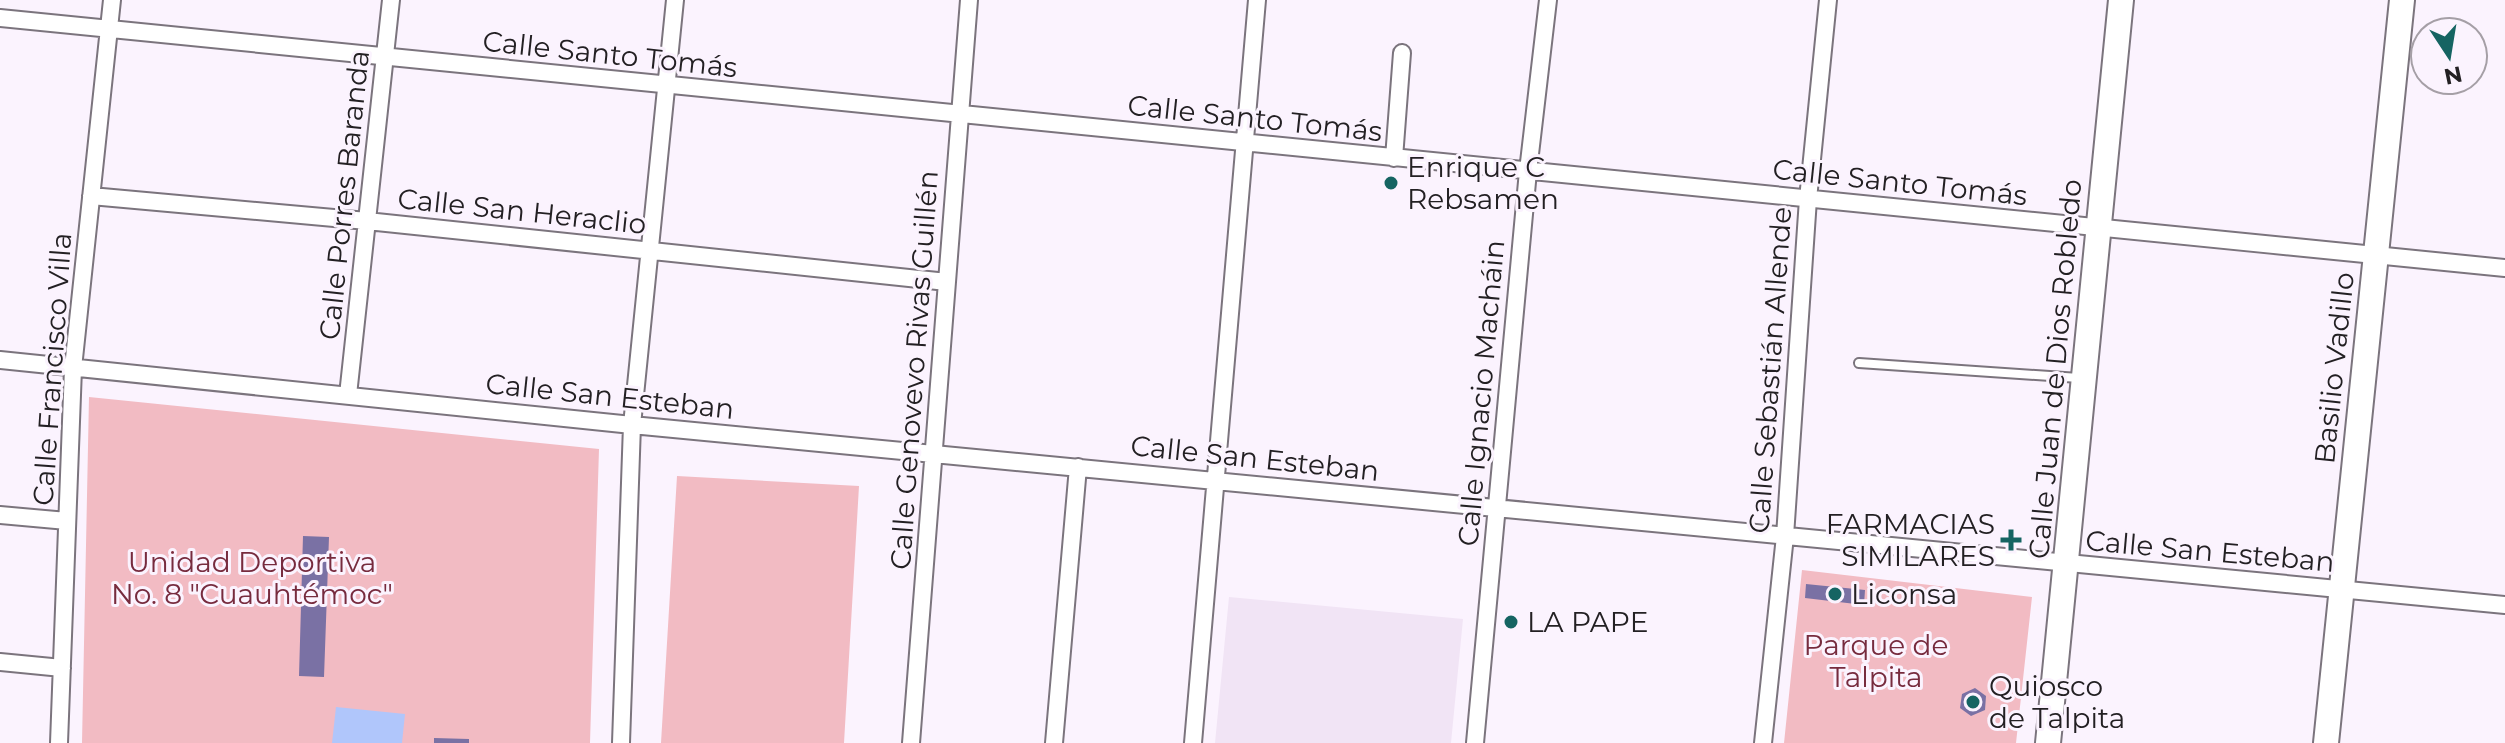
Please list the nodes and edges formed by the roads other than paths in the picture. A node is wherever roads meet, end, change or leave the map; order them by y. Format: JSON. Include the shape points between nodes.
{"nodes":[{"id":1,"x":112,"y":0,"type":"edge"},
{"id":2,"x":391,"y":0,"type":"edge"},
{"id":3,"x":675,"y":0,"type":"edge"},
{"id":4,"x":969,"y":0,"type":"edge"},
{"id":5,"x":1257,"y":0,"type":"edge"},
{"id":6,"x":1548,"y":0,"type":"edge"},
{"id":7,"x":1828,"y":0,"type":"edge"},
{"id":8,"x":2121,"y":0,"type":"edge"},
{"id":9,"x":2402,"y":0,"type":"edge"},
{"id":10,"x":0,"y":18,"type":"edge"},
{"id":11,"x":109,"y":29,"type":"junction"},
{"id":12,"x":1402,"y":53,"type":"dead end"},
{"id":13,"x":385,"y":57,"type":"junction"},
{"id":14,"x":666,"y":85,"type":"junction"},
{"id":15,"x":959,"y":115,"type":"junction"},
{"id":16,"x":1246,"y":143,"type":"junction"},
{"id":17,"x":1394,"y":158,"type":"junction"},
{"id":18,"x":1528,"y":171,"type":"junction"},
{"id":19,"x":91,"y":196,"type":"junction"},
{"id":20,"x":1808,"y":199,"type":"junction"},
{"id":21,"x":367,"y":221,"type":"junction"},
{"id":22,"x":2097,"y":228,"type":"junction"},
{"id":23,"x":648,"y":251,"type":"junction"},
{"id":24,"x":2376,"y":255,"type":"junction"},
{"id":25,"x":2505,"y":268,"type":"edge"},
{"id":26,"x":947,"y":282,"type":"junction"},
{"id":27,"x":0,"y":360,"type":"edge"},
{"id":28,"x":1859,"y":363,"type":"dead end"},
{"id":29,"x":73,"y":368,"type":"junction"},
{"id":30,"x":2084,"y":378,"type":"junction"},
{"id":31,"x":348,"y":395,"type":"junction"},
{"id":32,"x":632,"y":425,"type":"junction"},
{"id":33,"x":934,"y":453,"type":"junction"},
{"id":34,"x":1078,"y":467,"type":"junction"},
{"id":35,"x":1216,"y":480,"type":"junction"},
{"id":36,"x":1496,"y":509,"type":"junction"},
{"id":37,"x":0,"y":515,"type":"edge"},
{"id":38,"x":67,"y":521,"type":"junction"},
{"id":39,"x":1785,"y":536,"type":"junction"},
{"id":40,"x":2067,"y":564,"type":"junction"},
{"id":41,"x":2341,"y":590,"type":"junction"},
{"id":42,"x":2505,"y":605,"type":"edge"},
{"id":43,"x":0,"y":662,"type":"edge"},
{"id":44,"x":62,"y":668,"type":"junction"},
{"id":45,"x":59,"y":743,"type":"edge"},
{"id":46,"x":621,"y":743,"type":"edge"},
{"id":47,"x":911,"y":743,"type":"edge"},
{"id":48,"x":1054,"y":743,"type":"edge"},
{"id":49,"x":1193,"y":743,"type":"edge"},
{"id":50,"x":1475,"y":743,"type":"edge"},
{"id":51,"x":1763,"y":743,"type":"edge"},
{"id":52,"x":2048,"y":743,"type":"edge"},
{"id":53,"x":2326,"y":743,"type":"edge"}],
"edges":[{"from":1,"to":11,"type":"street","name":"Calle Francisco Villa"},
{"from":2,"to":13,"type":"street","name":"Calle Porres Baranda"},
{"from":3,"to":14,"type":"street"},
{"from":4,"to":15,"type":"street","name":"Calle Genovevo Rivas Guillén"},
{"from":5,"to":16,"type":"street"},
{"from":6,"to":18,"type":"street","name":"Calle Ignacio Macháin"},
{"from":7,"to":20,"type":"street","name":"Calle Sebastián Allende"},
{"from":8,"to":22,"type":"street","name":"Calle Juan de Dios Robledo"},
{"from":9,"to":24,"type":"street","name":"Basilio Vadillo"},
{"from":10,"to":11,"type":"street","name":"Calle Santo Tomás"},
{"from":11,"to":13,"type":"street","name":"Calle Santo Tomás"},
{"from":11,"to":19,"type":"street","name":"Calle Francisco Villa"},
{"from":12,"to":17,"type":"street"},
{"from":13,"to":14,"type":"street","name":"Calle Santo Tomás"},
{"from":13,"to":21,"type":"street","name":"Calle Porres Baranda"},
{"from":14,"to":15,"type":"street","name":"Calle Santo Tomás"},
{"from":14,"to":23,"type":"street"},
{"from":15,"to":16,"type":"street","name":"Calle Santo Tomás"},
{"from":15,"to":26,"type":"street","name":"Calle Genovevo Rivas Guillén"},
{"from":16,"to":17,"type":"street","name":"Calle Santo Tomás"},
{"from":16,"to":35,"type":"street"},
{"from":17,"to":18,"type":"street","name":"Calle Santo Tomás"},
{"from":18,"to":20,"type":"street","name":"Calle Santo Tomás"},
{"from":18,"to":36,"type":"street","name":"Calle Ignacio Macháin"},
{"from":19,"to":21,"type":"street","name":"Calle San Heraclio"},
{"from":19,"to":29,"type":"street","name":"Calle Francisco Villa"},
{"from":20,"to":22,"type":"street","name":"Calle Santo Tomás"},
{"from":20,"to":39,"type":"street","name":"Calle Sebastián Allende"},
{"from":21,"to":23,"type":"street","name":"Calle San Heraclio"},
{"from":21,"to":31,"type":"street","name":"Calle Porres Baranda"},
{"from":22,"to":24,"type":"street","name":"Calle Santo Tomás"},
{"from":22,"to":30,"type":"street","name":"Calle Juan de Dios Robledo"},
{"from":23,"to":26,"type":"street","name":"Calle San Heraclio"},
{"from":23,"to":32,"type":"street"},
{"from":24,"to":25,"type":"street","name":"Calle Santo Tomás"},
{"from":24,"to":41,"type":"street","name":"Basilio Vadillo"},
{"from":26,"to":33,"type":"street","name":"Calle Genovevo Rivas Guillén"},
{"from":27,"to":29,"type":"street","name":"Calle San Esteban"},
{"from":28,"to":30,"type":"lane"},
{"from":29,"to":31,"type":"street","name":"Calle San Esteban"},
{"from":29,"to":38,"type":"street","name":"Calle Francisco Villa"},
{"from":30,"to":40,"type":"street","name":"Calle Juan de Dios Robledo"},
{"from":31,"to":32,"type":"street","name":"Calle San Esteban"},
{"from":32,"to":33,"type":"street","name":"Calle San Esteban"},
{"from":32,"to":46,"type":"street"},
{"from":33,"to":34,"type":"street","name":"Calle San Esteban"},
{"from":33,"to":47,"type":"street","name":"Calle Genovevo Rivas Guillén"},
{"from":34,"to":35,"type":"street","name":"Calle San Esteban"},
{"from":34,"to":48,"type":"street"},
{"from":35,"to":36,"type":"street","name":"Calle San Esteban"},
{"from":35,"to":49,"type":"street"},
{"from":36,"to":39,"type":"street","name":"Calle San Esteban"},
{"from":36,"to":50,"type":"street","name":"Calle Ignacio Macháin"},
{"from":37,"to":38,"type":"street"},
{"from":38,"to":44,"type":"street","name":"Calle Francisco Villa"},
{"from":39,"to":40,"type":"street","name":"Calle San Esteban"},
{"from":39,"to":51,"type":"street","name":"Calle Sebastián Allende"},
{"from":40,"to":41,"type":"street","name":"Calle San Esteban"},
{"from":40,"to":52,"type":"street","name":"Calle Juan de Dios Robledo"},
{"from":41,"to":42,"type":"street","name":"Calle San Esteban"},
{"from":41,"to":53,"type":"street","name":"Basilio Vadillo"},
{"from":43,"to":44,"type":"street"},
{"from":44,"to":45,"type":"street","name":"Calle Francisco Villa"}]}
